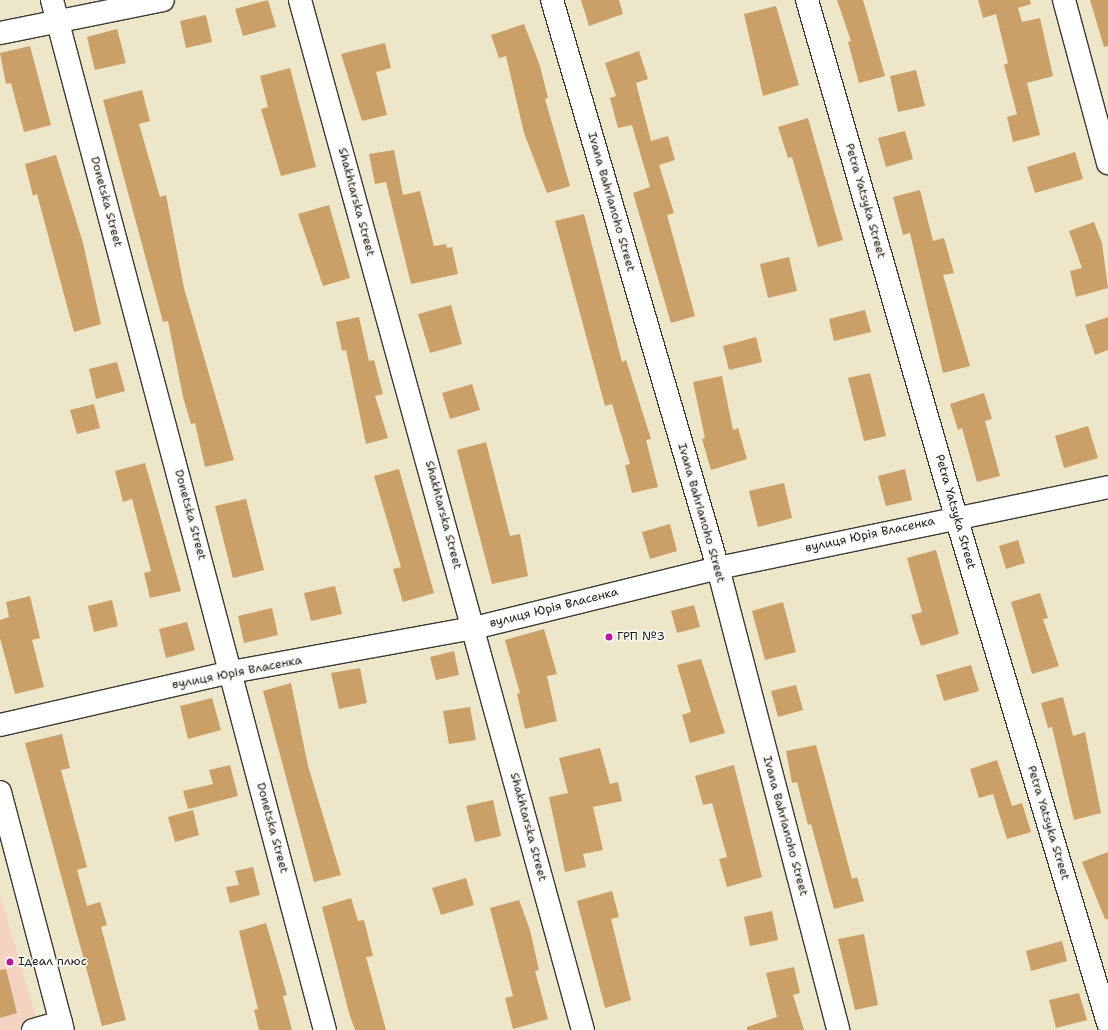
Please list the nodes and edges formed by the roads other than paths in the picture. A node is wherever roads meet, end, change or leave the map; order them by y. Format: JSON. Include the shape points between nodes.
{"nodes":[{"id":1,"x":52,"y":0,"type":"edge"},
{"id":2,"x":163,"y":0,"type":"edge"},
{"id":3,"x":300,"y":0,"type":"edge"},
{"id":4,"x":552,"y":0,"type":"edge"},
{"id":5,"x":807,"y":0,"type":"edge"},
{"id":6,"x":1064,"y":0,"type":"edge"},
{"id":7,"x":59,"y":23,"type":"junction"},
{"id":8,"x":0,"y":33,"type":"edge"},
{"id":9,"x":1108,"y":164,"type":"edge"},
{"id":10,"x":1108,"y":487,"type":"edge"},
{"id":11,"x":956,"y":517,"type":"junction"},
{"id":12,"x":718,"y":568,"type":"junction"},
{"id":13,"x":474,"y":628,"type":"junction"},
{"id":14,"x":232,"y":672,"type":"junction"},
{"id":15,"x":0,"y":725,"type":"edge"},
{"id":16,"x":0,"y":792,"type":"edge"},
{"id":17,"x":1108,"y":1023,"type":"edge"},
{"id":18,"x":62,"y":1026,"type":"edge"},
{"id":19,"x":33,"y":1030,"type":"edge"},
{"id":20,"x":325,"y":1030,"type":"edge"},
{"id":21,"x":583,"y":1030,"type":"edge"},
{"id":22,"x":838,"y":1030,"type":"edge"}],
"edges":[{"from":1,"to":7,"type":"street","name":"Donetska Street"},
{"from":2,"to":7,"type":"street"},
{"from":3,"to":13,"type":"street","name":"Shakhtarska Street"},
{"from":4,"to":12,"type":"street","name":"Ivana Bahrianoho Street"},
{"from":5,"to":11,"type":"street","name":"Petra Yatsyka Street"},
{"from":6,"to":9,"type":"street"},
{"from":7,"to":8,"type":"street"},
{"from":7,"to":14,"type":"street","name":"Donetska Street"},
{"from":10,"to":11,"type":"street","name":"вулиця Юрія Власенка"},
{"from":11,"to":12,"type":"street","name":"вулиця Юрія Власенка"},
{"from":11,"to":17,"type":"street","name":"Petra Yatsyka Street"},
{"from":12,"to":13,"type":"street","name":"вулиця Юрія Власенка"},
{"from":12,"to":22,"type":"street","name":"Ivana Bahrianoho Street"},
{"from":13,"to":14,"type":"street","name":"вулиця Юрія Власенка"},
{"from":13,"to":21,"type":"street","name":"Shakhtarska Street"},
{"from":14,"to":15,"type":"street","name":"вулиця Юрія Власенка"},
{"from":14,"to":20,"type":"street","name":"Donetska Street"},
{"from":16,"to":18,"type":"street"},
{"from":18,"to":19,"type":"street"}]}
